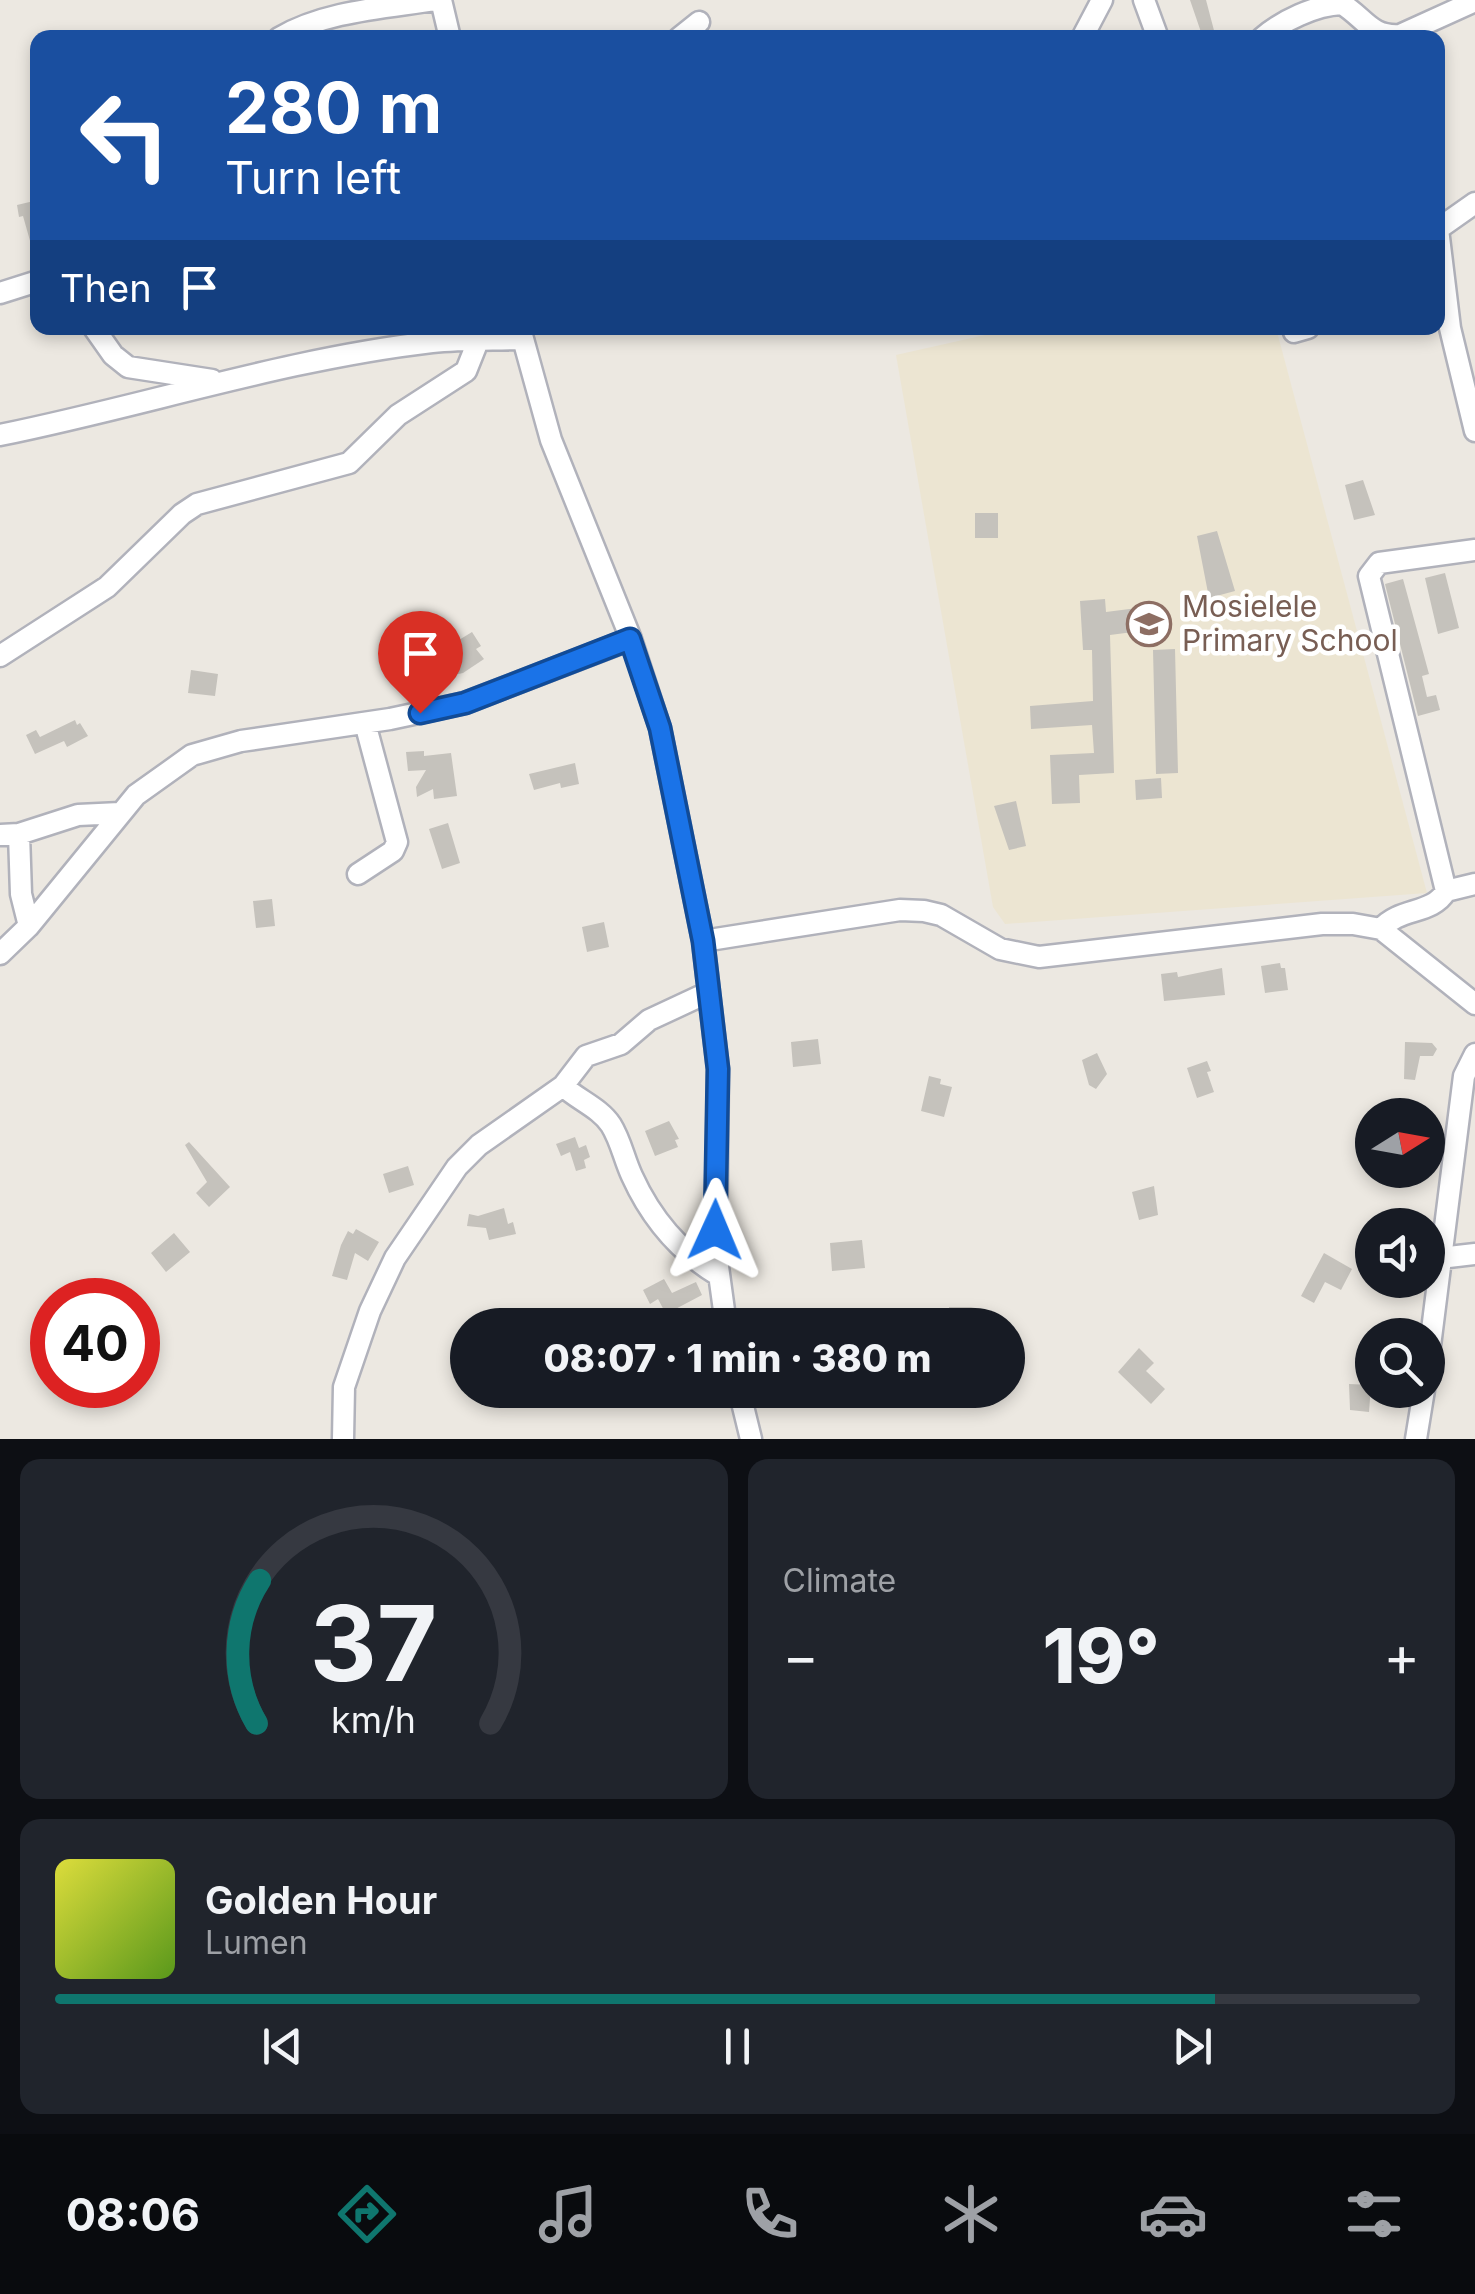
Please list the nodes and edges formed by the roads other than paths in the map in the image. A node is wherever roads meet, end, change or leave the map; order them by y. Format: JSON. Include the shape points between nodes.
{"nodes":[{"id":1,"x":438,"y":0,"type":"edge"},
{"id":2,"x":1102,"y":0,"type":"edge"},
{"id":3,"x":1144,"y":0,"type":"edge"},
{"id":4,"x":1475,"y":1,"type":"edge"},
{"id":5,"x":698,"y":22,"type":"dead end"},
{"id":6,"x":296,"y":30,"type":"edge"},
{"id":7,"x":447,"y":30,"type":"edge"},
{"id":8,"x":688,"y":30,"type":"edge"},
{"id":9,"x":1086,"y":30,"type":"edge"},
{"id":10,"x":1155,"y":30,"type":"edge"},
{"id":11,"x":1271,"y":30,"type":"edge"},
{"id":12,"x":1372,"y":30,"type":"edge"},
{"id":13,"x":1411,"y":30,"type":"edge"},
{"id":14,"x":1475,"y":203,"type":"edge"},
{"id":15,"x":1445,"y":224,"type":"edge"},
{"id":16,"x":30,"y":284,"type":"edge"},
{"id":17,"x":0,"y":293,"type":"edge"},
{"id":18,"x":1445,"y":324,"type":"edge"},
{"id":19,"x":1445,"y":327,"type":"edge"},
{"id":20,"x":99,"y":335,"type":"edge"},
{"id":21,"x":509,"y":335,"type":"edge"},
{"id":22,"x":522,"y":335,"type":"edge"},
{"id":23,"x":1475,"y":339,"type":"edge"},
{"id":24,"x":478,"y":340,"type":"junction"},
{"id":25,"x":227,"y":382,"type":"junction"},
{"id":26,"x":1470,"y":393,"type":"edge"},
{"id":27,"x":1475,"y":431,"type":"edge"},
{"id":28,"x":0,"y":436,"type":"edge"},
{"id":29,"x":1475,"y":550,"type":"edge"},
{"id":30,"x":630,"y":639,"type":"junction"},
{"id":31,"x":0,"y":656,"type":"edge"},
{"id":32,"x":365,"y":722,"type":"junction"},
{"id":33,"x":120,"y":813,"type":"junction"},
{"id":34,"x":10,"y":835,"type":"edge"},
{"id":35,"x":358,"y":874,"type":"dead end"},
{"id":36,"x":1475,"y":884,"type":"edge"},
{"id":37,"x":1446,"y":892,"type":"junction"},
{"id":38,"x":29,"y":926,"type":"junction"},
{"id":39,"x":1381,"y":930,"type":"junction"},
{"id":40,"x":703,"y":941,"type":"junction"},
{"id":41,"x":0,"y":954,"type":"edge"},
{"id":42,"x":709,"y":992,"type":"junction"},
{"id":43,"x":1475,"y":1004,"type":"edge"},
{"id":44,"x":1475,"y":1054,"type":"edge"},
{"id":45,"x":563,"y":1086,"type":"junction"},
{"id":46,"x":1445,"y":1220,"type":"edge"},
{"id":47,"x":1475,"y":1254,"type":"edge"},
{"id":48,"x":1445,"y":1257,"type":"edge"},
{"id":49,"x":718,"y":1275,"type":"junction"},
{"id":50,"x":723,"y":1308,"type":"edge"},
{"id":51,"x":743,"y":1408,"type":"edge"},
{"id":52,"x":1421,"y":1408,"type":"edge"},
{"id":53,"x":343,"y":1439,"type":"edge"},
{"id":54,"x":751,"y":1439,"type":"edge"},
{"id":55,"x":1416,"y":1439,"type":"edge"}],
"edges":[{"from":1,"to":6,"type":"street"},
{"from":1,"to":7,"type":"street"},
{"from":2,"to":9,"type":"street"},
{"from":3,"to":10,"type":"street"},
{"from":4,"to":13,"type":"street"},
{"from":5,"to":8,"type":"street"},
{"from":11,"to":12,"type":"street","via":[[1332,4],[1342,4]]},
{"from":14,"to":15,"type":"street"},
{"from":16,"to":17,"type":"street"},
{"from":18,"to":23,"type":"street"},
{"from":19,"to":26,"type":"street"},
{"from":20,"to":25,"type":"street","via":[[128,367]]},
{"from":21,"to":24,"type":"street"},
{"from":22,"to":30,"type":"street","via":[[568,487]]},
{"from":24,"to":25,"type":"street","via":[[400,347]]},
{"from":24,"to":31,"type":"street","via":[[466,372],[398,415],[349,464],[197,504],[106,587]]},
{"from":25,"to":28,"type":"street"},
{"from":26,"to":27,"type":"street"},
{"from":29,"to":37,"type":"street","via":[[1379,563],[1369,576]]},
{"from":30,"to":32,"type":"street","via":[[465,703]]},
{"from":30,"to":40,"type":"street","via":[[660,728]]},
{"from":32,"to":33,"type":"street","via":[[192,755]]},
{"from":32,"to":35,"type":"street","via":[[397,842]]},
{"from":33,"to":34,"type":"street","via":[[78,815]]},
{"from":33,"to":38,"type":"street"},
{"from":34,"to":38,"type":"street"},
{"from":36,"to":37,"type":"street"},
{"from":37,"to":39,"type":"street","via":[[1429,906],[1391,918]]},
{"from":38,"to":41,"type":"street"},
{"from":39,"to":40,"type":"street","via":[[1322,924],[1039,957],[1000,950],[941,915],[900,910]]},
{"from":39,"to":43,"type":"street"},
{"from":40,"to":42,"type":"street"},
{"from":42,"to":45,"type":"street","via":[[648,1020],[621,1044],[586,1056]]},
{"from":42,"to":49,"type":"street","via":[[719,1100]]},
{"from":44,"to":46,"type":"street","via":[[1464,1076]]},
{"from":45,"to":49,"type":"street","via":[[602,1113],[645,1201],[675,1243]]},
{"from":45,"to":53,"type":"street","via":[[456,1167],[395,1258],[348,1367]]},
{"from":47,"to":48,"type":"street"},
{"from":49,"to":50,"type":"street"},
{"from":51,"to":54,"type":"street"},
{"from":52,"to":55,"type":"street"}]}
